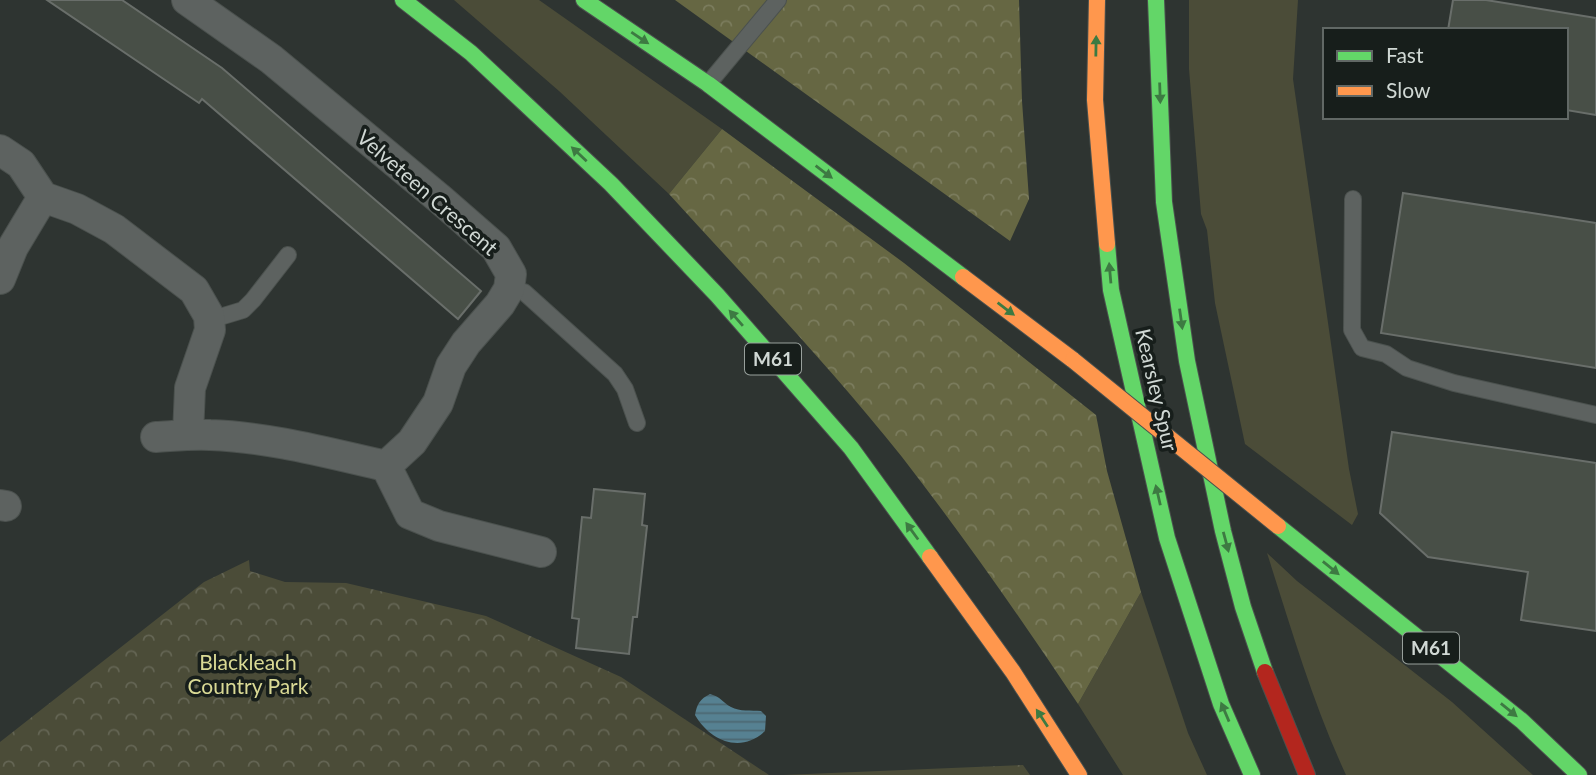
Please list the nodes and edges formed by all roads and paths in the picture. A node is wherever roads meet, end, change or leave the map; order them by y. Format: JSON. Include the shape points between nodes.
{"nodes":[{"id":1,"x":187,"y":0,"type":"edge"},
{"id":2,"x":403,"y":0,"type":"edge"},
{"id":3,"x":584,"y":0,"type":"edge"},
{"id":4,"x":778,"y":0,"type":"edge"},
{"id":5,"x":1097,"y":0,"type":"edge"},
{"id":6,"x":1156,"y":0,"type":"edge"},
{"id":7,"x":708,"y":83,"type":"junction"},
{"id":8,"x":0,"y":150,"type":"edge"},
{"id":9,"x":43,"y":197,"type":"junction"},
{"id":10,"x":1353,"y":198,"type":"dead end"},
{"id":11,"x":288,"y":255,"type":"dead end"},
{"id":12,"x":0,"y":279,"type":"edge"},
{"id":13,"x":509,"y":289,"type":"junction"},
{"id":14,"x":210,"y":320,"type":"junction"},
{"id":15,"x":1596,"y":415,"type":"edge"},
{"id":16,"x":638,"y":423,"type":"dead end"},
{"id":17,"x":188,"y":435,"type":"junction"},
{"id":18,"x":156,"y":438,"type":"dead end"},
{"id":19,"x":386,"y":466,"type":"junction"},
{"id":20,"x":541,"y":552,"type":"dead end"},
{"id":21,"x":1079,"y":775,"type":"edge"},
{"id":22,"x":1252,"y":775,"type":"edge"},
{"id":23,"x":1307,"y":775,"type":"edge"},
{"id":24,"x":1579,"y":775,"type":"edge"}],
"edges":[{"from":1,"to":13,"type":"street","name":"Velveteen Crescent","via":[[271,59],[496,248],[511,274]]},
{"from":21,"to":2,"type":"highway","number":"M61","one_way":true,"via":[[1006,662],[851,448],[717,295],[611,184],[471,53]]},
{"from":3,"to":7,"type":"highway","number":"M61","one_way":true},
{"from":4,"to":7,"type":"lane"},
{"from":22,"to":5,"type":"highway","name":"Kearsley Spur","one_way":true,"via":[[1221,705],[1167,538],[1111,290],[1095,100]]},
{"from":6,"to":23,"type":"highway","name":"Kearsley Spur","one_way":true,"via":[[1164,202],[1187,361],[1243,607]]},
{"from":7,"to":24,"type":"highway","number":"M61","one_way":true,"bridge":true,"via":[[1073,360],[1522,721]]},
{"from":8,"to":9,"type":"street","via":[[21,164]]},
{"from":9,"to":12,"type":"street"},
{"from":9,"to":14,"type":"street","via":[[114,229],[194,290]]},
{"from":10,"to":15,"type":"lane","via":[[1352,330],[1362,348],[1454,383]]},
{"from":11,"to":14,"type":"lane","via":[[243,310]]},
{"from":13,"to":16,"type":"lane","via":[[524,292],[615,374]]},
{"from":13,"to":19,"type":"street","via":[[466,343],[438,404],[412,442]]},
{"from":14,"to":17,"type":"street","via":[[190,388]]},
{"from":17,"to":18,"type":"street"},
{"from":17,"to":19,"type":"street","via":[[288,443]]},
{"from":19,"to":20,"type":"street","via":[[410,514]]}]}
